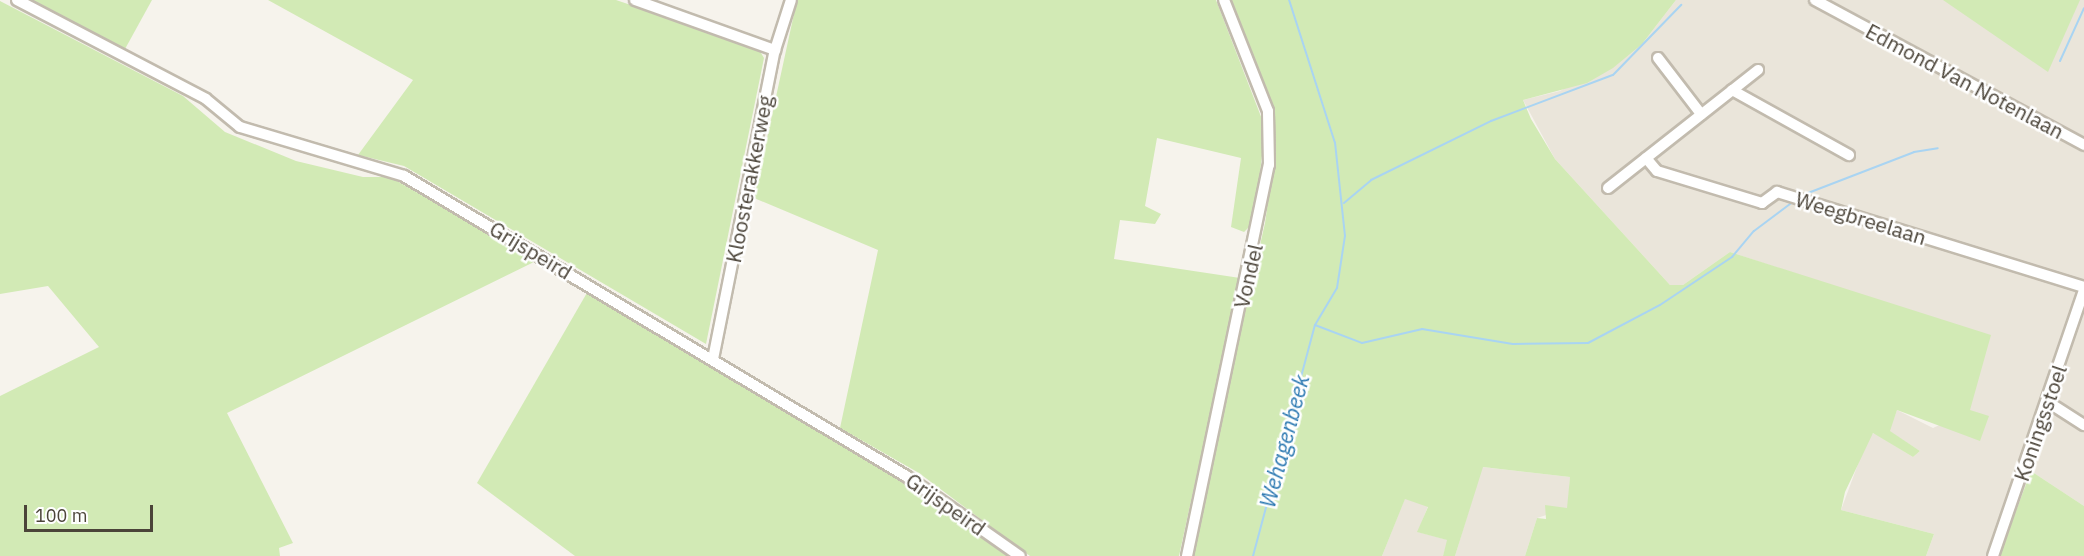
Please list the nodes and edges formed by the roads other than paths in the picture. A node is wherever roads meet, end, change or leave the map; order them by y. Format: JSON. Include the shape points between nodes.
{"nodes":[{"id":1,"x":17,"y":0,"type":"edge"},
{"id":2,"x":635,"y":0,"type":"edge"},
{"id":3,"x":791,"y":0,"type":"edge"},
{"id":4,"x":1224,"y":0,"type":"edge"},
{"id":5,"x":1815,"y":0,"type":"edge"},
{"id":6,"x":775,"y":50,"type":"junction"},
{"id":7,"x":1658,"y":58,"type":"dead end"},
{"id":8,"x":1758,"y":70,"type":"dead end"},
{"id":9,"x":1732,"y":90,"type":"junction"},
{"id":10,"x":1701,"y":114,"type":"junction"},
{"id":11,"x":2084,"y":145,"type":"edge"},
{"id":12,"x":1849,"y":155,"type":"dead end"},
{"id":13,"x":1646,"y":158,"type":"junction"},
{"id":14,"x":1608,"y":188,"type":"dead end"},
{"id":15,"x":2084,"y":288,"type":"edge"},
{"id":16,"x":713,"y":359,"type":"junction"},
{"id":17,"x":2048,"y":402,"type":"junction"},
{"id":18,"x":2084,"y":424,"type":"edge"},
{"id":19,"x":1020,"y":556,"type":"edge"},
{"id":20,"x":1187,"y":556,"type":"edge"},
{"id":21,"x":1994,"y":556,"type":"edge"}],
"edges":[{"from":1,"to":16,"type":"street","name":"Grijspeird","via":[[206,99],[240,127],[404,176]]},
{"from":2,"to":6,"type":"street"},
{"from":3,"to":6,"type":"street","name":"Kloosterakkerweg"},
{"from":4,"to":20,"type":"street","name":"Vondel","via":[[1268,111],[1269,165]]},
{"from":5,"to":11,"type":"street","name":"Edmond Van Notenlaan"},
{"from":6,"to":16,"type":"street","name":"Kloosterakkerweg"},
{"from":7,"to":10,"type":"street"},
{"from":8,"to":9,"type":"street"},
{"from":9,"to":10,"type":"street"},
{"from":9,"to":12,"type":"street"},
{"from":10,"to":13,"type":"street"},
{"from":13,"to":14,"type":"street"},
{"from":13,"to":15,"type":"street","name":"Weegbreelaan","via":[[1657,171],[1762,203],[1777,192]]},
{"from":15,"to":17,"type":"street","name":"Koningsstoel"},
{"from":16,"to":19,"type":"street","name":"Grijspeird","via":[[906,476]]},
{"from":17,"to":18,"type":"street"},
{"from":17,"to":21,"type":"street","name":"Koningsstoel"}]}
